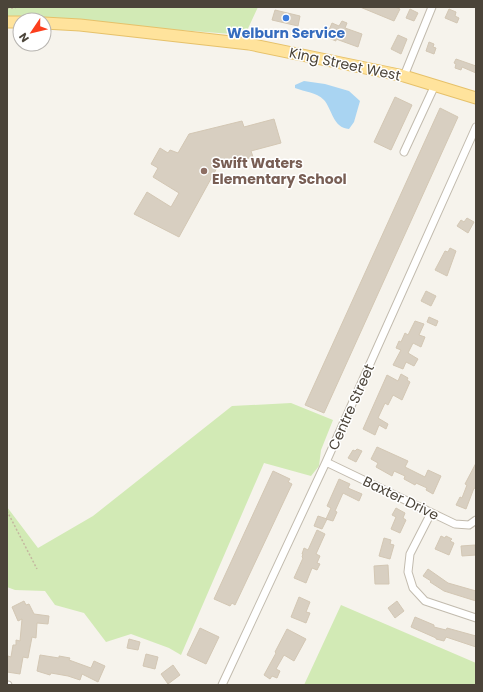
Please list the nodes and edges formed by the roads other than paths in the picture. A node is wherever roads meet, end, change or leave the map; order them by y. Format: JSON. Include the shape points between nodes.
{"nodes":[{"id":1,"x":432,"y":7,"type":"edge"},
{"id":2,"x":52,"y":23,"type":"edge"},
{"id":3,"x":404,"y":76,"type":"junction"},
{"id":4,"x":435,"y":85,"type":"junction"},
{"id":5,"x":476,"y":98,"type":"edge"},
{"id":6,"x":476,"y":127,"type":"edge"},
{"id":7,"x":404,"y":152,"type":"dead end"},
{"id":8,"x":326,"y":462,"type":"junction"},
{"id":9,"x":431,"y":513,"type":"junction"},
{"id":10,"x":476,"y":520,"type":"edge"},
{"id":11,"x":476,"y":618,"type":"edge"},
{"id":12,"x":222,"y":685,"type":"edge"}],
"edges":[{"from":1,"to":3,"type":"street"},
{"from":2,"to":3,"type":"main road","name":"King Street West","via":[[249,44]]},
{"from":3,"to":4,"type":"main road","name":"King Street West"},
{"from":4,"to":5,"type":"main road","name":"King Street West"},
{"from":4,"to":7,"type":"street"},
{"from":6,"to":8,"type":"street","name":"Centre Street"},
{"from":8,"to":9,"type":"street","name":"Baxter Drive"},
{"from":8,"to":12,"type":"street","name":"Centre Street"},
{"from":9,"to":10,"type":"street","name":"Baxter Drive","via":[[455,524],[469,525]]},
{"from":9,"to":11,"type":"street","via":[[410,554],[408,572],[413,588],[425,601]]}]}
